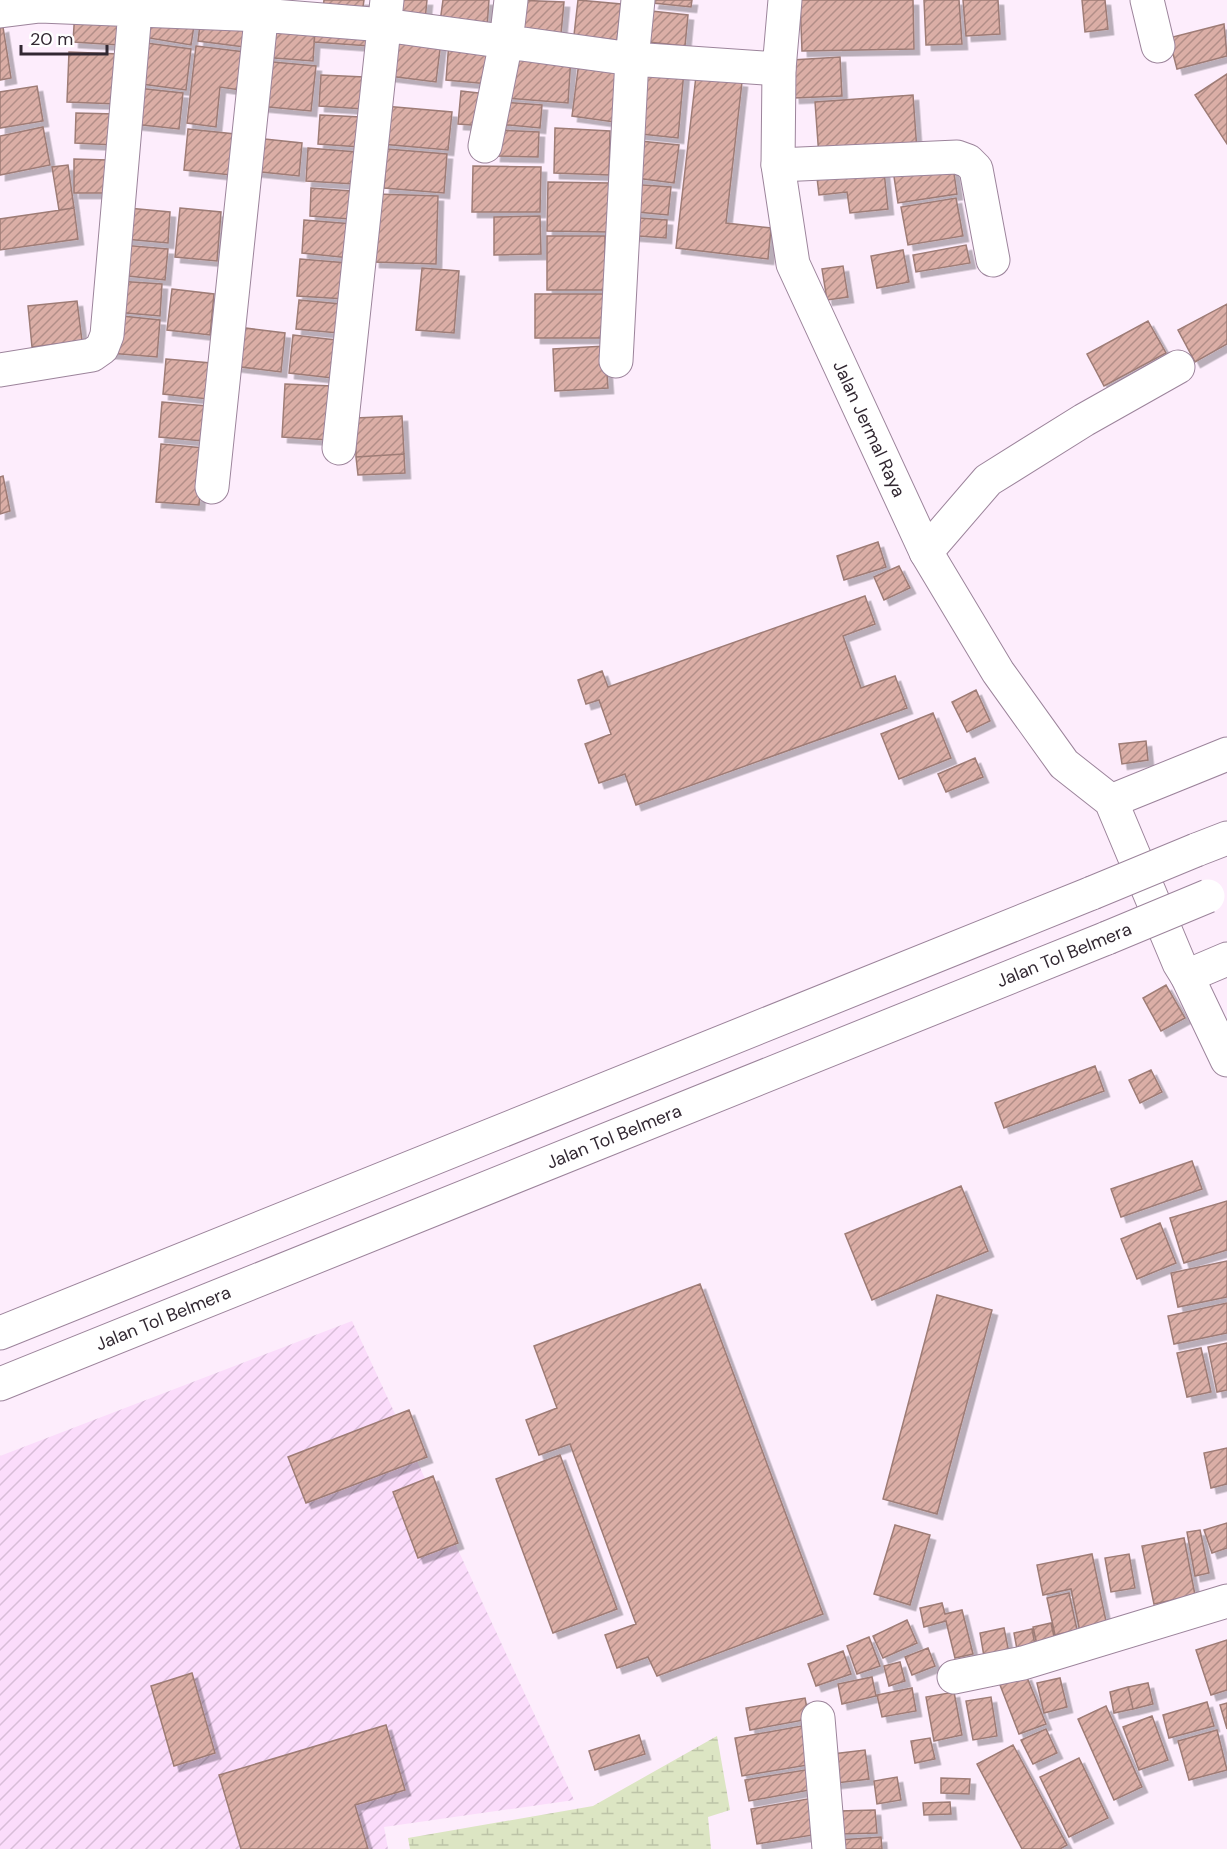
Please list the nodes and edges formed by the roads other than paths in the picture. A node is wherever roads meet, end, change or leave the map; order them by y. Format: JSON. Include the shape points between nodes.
{"nodes":[{"id":1,"x":511,"y":0,"type":"edge"},
{"id":2,"x":638,"y":0,"type":"edge"},
{"id":3,"x":785,"y":0,"type":"edge"},
{"id":4,"x":1147,"y":0,"type":"edge"},
{"id":5,"x":136,"y":4,"type":"edge"},
{"id":6,"x":262,"y":8,"type":"edge"},
{"id":7,"x":0,"y":11,"type":"edge"},
{"id":8,"x":385,"y":12,"type":"edge"},
{"id":9,"x":506,"y":42,"type":"junction"},
{"id":10,"x":1158,"y":46,"type":"dead end"},
{"id":11,"x":632,"y":59,"type":"junction"},
{"id":12,"x":779,"y":69,"type":"junction"},
{"id":13,"x":485,"y":146,"type":"dead end"},
{"id":14,"x":778,"y":165,"type":"junction"},
{"id":15,"x":993,"y":260,"type":"dead end"},
{"id":16,"x":616,"y":361,"type":"dead end"},
{"id":17,"x":1178,"y":367,"type":"dead end"},
{"id":18,"x":0,"y":370,"type":"edge"},
{"id":19,"x":339,"y":448,"type":"dead end"},
{"id":20,"x":212,"y":488,"type":"dead end"},
{"id":21,"x":926,"y":552,"type":"junction"},
{"id":22,"x":1227,"y":754,"type":"edge"},
{"id":23,"x":1111,"y":801,"type":"junction"},
{"id":24,"x":1227,"y":838,"type":"edge"},
{"id":25,"x":1218,"y":892,"type":"edge"},
{"id":26,"x":1227,"y":959,"type":"edge"},
{"id":27,"x":1183,"y":969,"type":"junction"},
{"id":28,"x":1227,"y":1060,"type":"edge"},
{"id":29,"x":0,"y":1333,"type":"edge"},
{"id":30,"x":0,"y":1384,"type":"edge"},
{"id":31,"x":1227,"y":1601,"type":"edge"},
{"id":32,"x":954,"y":1677,"type":"dead end"},
{"id":33,"x":818,"y":1718,"type":"dead end"},
{"id":34,"x":829,"y":1849,"type":"edge"}],
"edges":[{"from":1,"to":9,"type":"main road"},
{"from":2,"to":11,"type":"main road"},
{"from":3,"to":12,"type":"main road","name":"Jalan Jermal Raya"},
{"from":4,"to":10,"type":"main road"},
{"from":5,"to":6,"type":"main road"},
{"from":5,"to":7,"type":"main road"},
{"from":5,"to":18,"type":"main road","via":[[107,335],[102,348],[92,355]]},
{"from":6,"to":8,"type":"main road"},
{"from":6,"to":20,"type":"main road"},
{"from":8,"to":9,"type":"main road"},
{"from":8,"to":19,"type":"main road"},
{"from":9,"to":11,"type":"main road"},
{"from":9,"to":13,"type":"main road"},
{"from":11,"to":12,"type":"main road"},
{"from":11,"to":16,"type":"main road"},
{"from":12,"to":14,"type":"main road","name":"Jalan Jermal Raya"},
{"from":14,"to":15,"type":"main road","via":[[957,157],[968,161],[976,169]]},
{"from":14,"to":21,"type":"main road","name":"Jalan Jermal Raya","via":[[793,264]]},
{"from":17,"to":21,"type":"main road","via":[[988,480]]},
{"from":21,"to":23,"type":"main road","name":"Jalan Jermal Raya","via":[[998,672],[1064,764]]},
{"from":22,"to":23,"type":"main road"},
{"from":23,"to":27,"type":"main road"},
{"from":24,"to":29,"type":"main road","bridge":true},
{"from":25,"to":30,"type":"main road","name":"Jalan Tol Belmera","bridge":true},
{"from":26,"to":27,"type":"main road"},
{"from":27,"to":28,"type":"main road"},
{"from":31,"to":32,"type":"main road","via":[[1023,1663]]},
{"from":33,"to":34,"type":"main road"}]}
